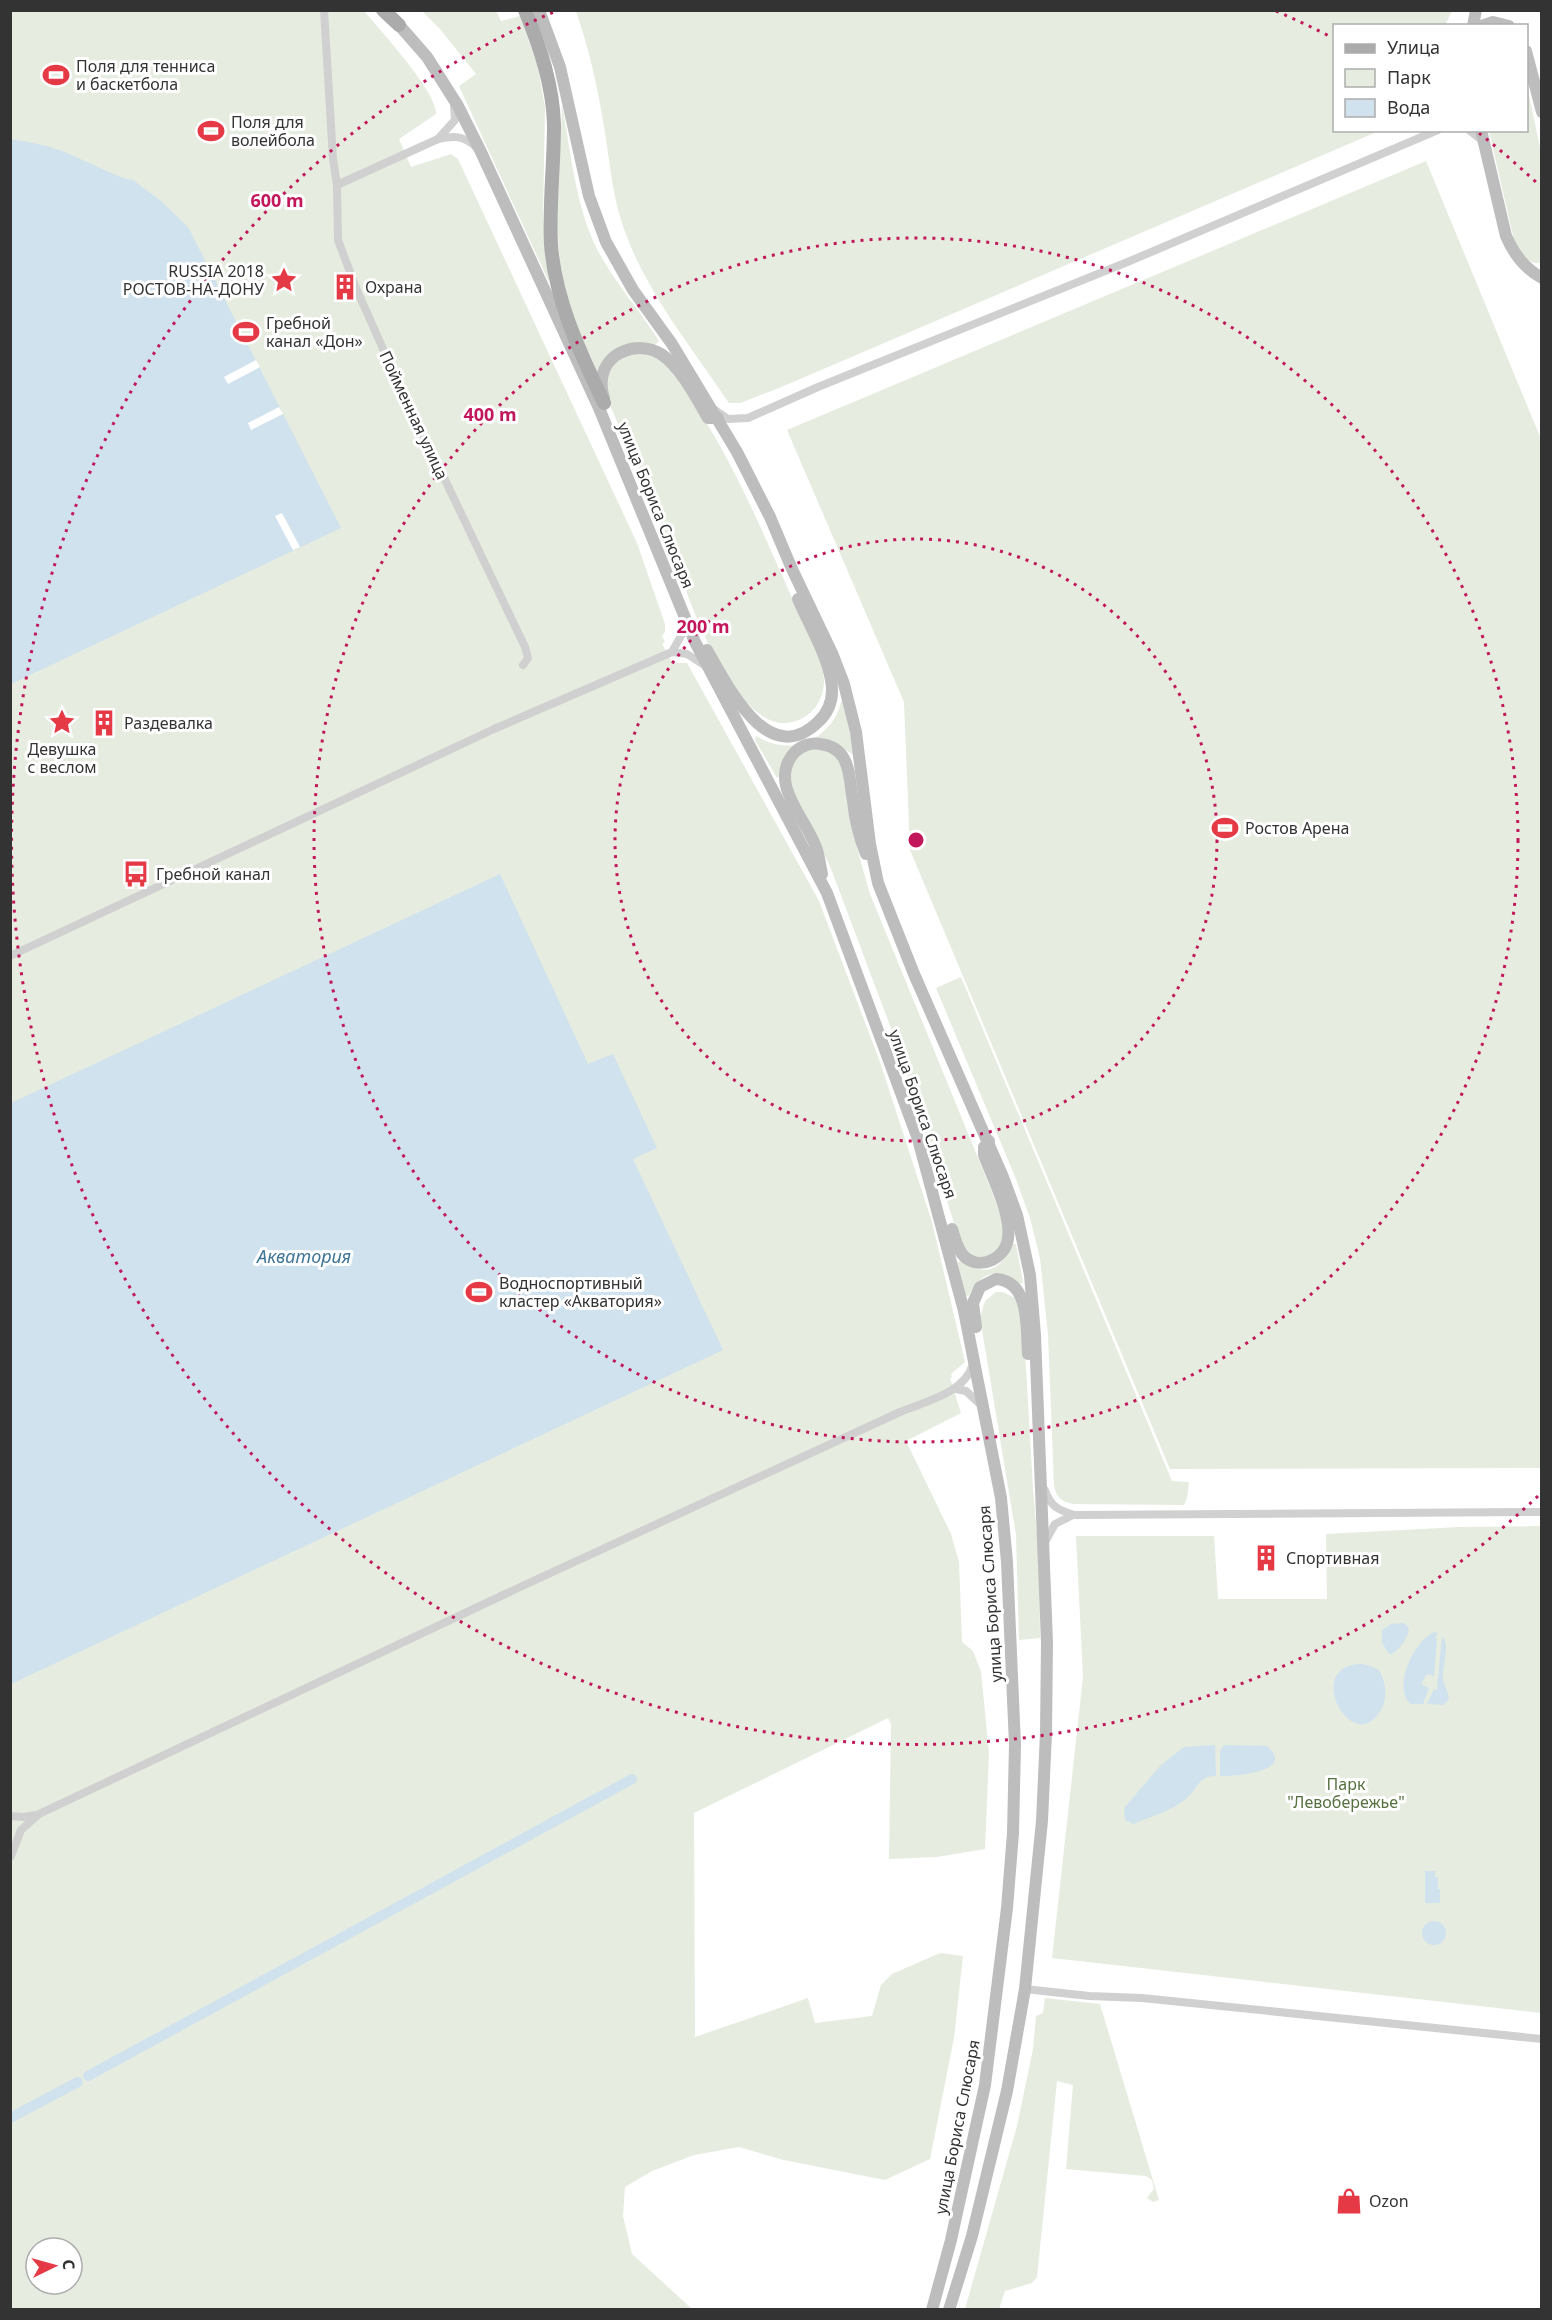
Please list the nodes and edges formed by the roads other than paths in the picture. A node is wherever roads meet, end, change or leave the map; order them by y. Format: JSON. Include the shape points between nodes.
{"nodes":[{"id":1,"x":324,"y":10,"type":"edge"},
{"id":2,"x":385,"y":10,"type":"edge"},
{"id":3,"x":525,"y":10,"type":"edge"},
{"id":4,"x":539,"y":10,"type":"edge"},
{"id":5,"x":1501,"y":10,"type":"edge"},
{"id":6,"x":1486,"y":24,"type":"edge"},
{"id":7,"x":1502,"y":24,"type":"edge"},
{"id":8,"x":1509,"y":24,"type":"edge"},
{"id":9,"x":399,"y":25,"type":"joint"},
{"id":10,"x":1528,"y":55,"type":"edge"},
{"id":11,"x":451,"y":94,"type":"junction"},
{"id":12,"x":1542,"y":112,"type":"edge"},
{"id":13,"x":1433,"y":132,"type":"edge"},
{"id":14,"x":1482,"y":136,"type":"edge"},
{"id":15,"x":438,"y":139,"type":"junction"},
{"id":16,"x":482,"y":152,"type":"junction"},
{"id":17,"x":337,"y":186,"type":"junction"},
{"id":18,"x":1525,"y":265,"type":"junction"},
{"id":19,"x":1542,"y":268,"type":"edge"},
{"id":20,"x":1542,"y":278,"type":"edge"},
{"id":21,"x":604,"y":403,"type":"junction"},
{"id":22,"x":711,"y":406,"type":"junction"},
{"id":23,"x":718,"y":418,"type":"junction"},
{"id":24,"x":623,"y":465,"type":"junction"},
{"id":25,"x":799,"y":584,"type":"junction"},
{"id":26,"x":684,"y":617,"type":"junction"},
{"id":27,"x":695,"y":642,"type":"junction"},
{"id":28,"x":672,"y":652,"type":"junction"},
{"id":29,"x":523,"y":665,"type":"dead end"},
{"id":30,"x":708,"y":668,"type":"junction"},
{"id":31,"x":878,"y":883,"type":"junction"},
{"id":32,"x":827,"y":893,"type":"junction"},
{"id":33,"x":10,"y":956,"type":"edge"},
{"id":34,"x":989,"y":1141,"type":"junction"},
{"id":35,"x":931,"y":1183,"type":"junction"},
{"id":36,"x":974,"y":1358,"type":"junction"},
{"id":37,"x":978,"y":1371,"type":"junction"},
{"id":38,"x":1035,"y":1371,"type":"junction"},
{"id":39,"x":956,"y":1389,"type":"junction"},
{"id":40,"x":985,"y":1408,"type":"junction"},
{"id":41,"x":1040,"y":1472,"type":"junction"},
{"id":42,"x":1542,"y":1512,"type":"edge"},
{"id":43,"x":1074,"y":1515,"type":"junction"},
{"id":44,"x":1044,"y":1545,"type":"junction"},
{"id":45,"x":39,"y":1814,"type":"junction"},
{"id":46,"x":10,"y":1816,"type":"edge"},
{"id":47,"x":10,"y":1838,"type":"edge"},
{"id":48,"x":11,"y":1857,"type":"edge"},
{"id":49,"x":1025,"y":1989,"type":"junction"},
{"id":50,"x":1542,"y":2039,"type":"edge"},
{"id":51,"x":932,"y":2310,"type":"edge"},
{"id":52,"x":949,"y":2310,"type":"edge"}],
"edges":[{"from":1,"to":17,"type":"street","name":"Пойменная улица"},
{"from":2,"to":9,"type":"main road"},
{"from":3,"to":21,"type":"main road","via":[[551,93],[551,244],[559,297]]},
{"from":4,"to":22,"type":"main road","via":[[563,77],[598,224],[633,290]]},
{"from":5,"to":8,"type":"main road"},
{"from":6,"to":7,"type":"main road"},
{"from":9,"to":11,"type":"main road","name":"улица Бориса Слюсаря","via":[[427,57]]},
{"from":10,"to":12,"type":"main road"},
{"from":11,"to":15,"type":"street","via":[[455,120]]},
{"from":11,"to":16,"type":"main road","name":"улица Бориса Слюсаря"},
{"from":13,"to":22,"type":"street","via":[[748,418],[728,418]]},
{"from":14,"to":18,"type":"main road","via":[[1506,236]]},
{"from":15,"to":16,"type":"street","via":[[463,137]]},
{"from":15,"to":17,"type":"street"},
{"from":16,"to":24,"type":"main road","name":"улица Бориса Слюсаря"},
{"from":17,"to":29,"type":"street","name":"Пойменная улица","via":[[338,240],[351,275],[525,647],[528,658]]},
{"from":18,"to":19,"type":"main road"},
{"from":18,"to":20,"type":"main road"},
{"from":21,"to":23,"type":"main road","via":[[602,377],[606,367],[620,353],[640,348],[661,354],[673,364],[708,418]]},
{"from":21,"to":24,"type":"main road","via":[[626,451]]},
{"from":22,"to":23,"type":"main road"},
{"from":23,"to":25,"type":"main road"},
{"from":24,"to":26,"type":"main road","name":"улица Бориса Слюсаря"},
{"from":25,"to":27,"type":"main road","via":[[796,595],[831,680],[828,709],[812,728],[788,736],[764,729],[738,704],[703,643]]},
{"from":25,"to":31,"type":"main road","via":[[832,653],[850,706]]},
{"from":26,"to":27,"type":"main road","name":"улица Бориса Слюсаря"},
{"from":26,"to":28,"type":"street","via":[[682,634]]},
{"from":27,"to":30,"type":"main road","name":"улица Бориса Слюсаря"},
{"from":28,"to":30,"type":"street","via":[[687,654]]},
{"from":28,"to":33,"type":"street","via":[[494,729]]},
{"from":30,"to":32,"type":"main road","name":"улица Бориса Слюсаря"},
{"from":31,"to":32,"type":"main road","via":[[859,835],[843,757],[836,749],[816,743],[797,750],[787,762],[784,781],[815,846]]},
{"from":31,"to":34,"type":"main road"},
{"from":32,"to":35,"type":"main road","name":"улица Бориса Слюсаря"},
{"from":34,"to":35,"type":"main road","via":[[984,1155],[1009,1231],[1000,1256],[986,1262],[966,1258],[955,1241],[940,1190]]},
{"from":34,"to":38,"type":"main road","via":[[1017,1215],[1025,1249],[1033,1302]]},
{"from":35,"to":36,"type":"main road","name":"улица Бориса Слюсаря"},
{"from":36,"to":37,"type":"main road","name":"улица Бориса Слюсаря"},
{"from":36,"to":39,"type":"street","via":[[970,1372]]},
{"from":37,"to":38,"type":"main road","via":[[982,1359],[973,1303],[980,1287],[996,1280],[1011,1284],[1022,1300],[1028,1360]]},
{"from":37,"to":40,"type":"main road","name":"улица Бориса Слюсаря"},
{"from":38,"to":41,"type":"main road"},
{"from":39,"to":40,"type":"street","via":[[966,1391]]},
{"from":39,"to":45,"type":"street","via":[[518,1588]]},
{"from":40,"to":51,"type":"main road","name":"улица Бориса Слюсаря","via":[[1001,1498],[1012,1643],[1012,1833],[1007,1908],[985,2085]]},
{"from":41,"to":43,"type":"street","via":[[1048,1501]]},
{"from":41,"to":44,"type":"main road"},
{"from":42,"to":43,"type":"street"},
{"from":43,"to":44,"type":"street","via":[[1055,1524]]},
{"from":44,"to":49,"type":"main road","via":[[1044,1777]]},
{"from":45,"to":46,"type":"street"},
{"from":45,"to":48,"type":"street","via":[[21,1830]]},
{"from":47,"to":48,"type":"street"},
{"from":49,"to":50,"type":"street"},
{"from":49,"to":52,"type":"main road","via":[[1007,2091],[972,2236]]}]}
